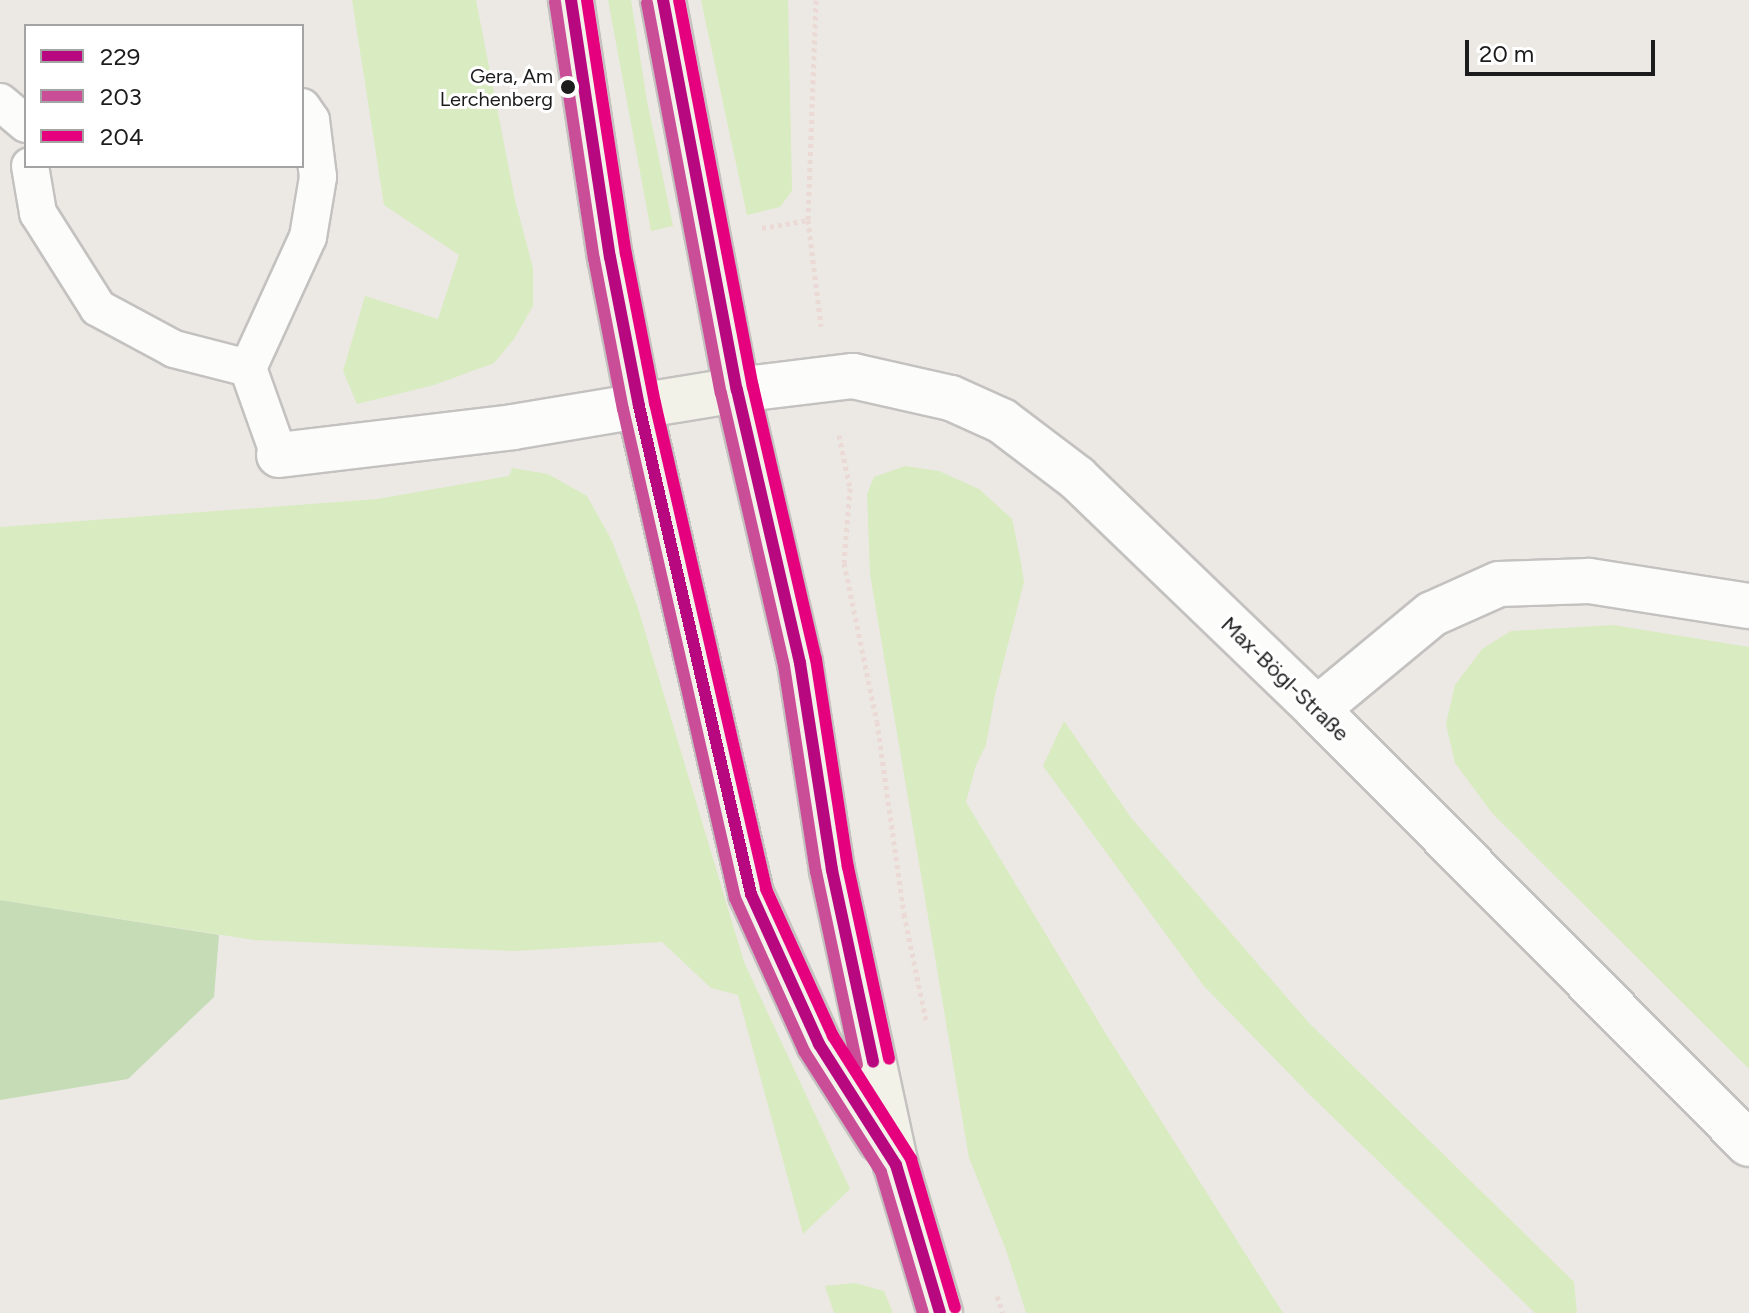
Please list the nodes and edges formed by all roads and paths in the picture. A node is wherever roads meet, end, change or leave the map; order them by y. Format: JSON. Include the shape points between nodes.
{"nodes":[{"id":1,"x":571,"y":0,"type":"edge"},
{"id":2,"x":663,"y":0,"type":"edge"},
{"id":3,"x":816,"y":0,"type":"edge"},
{"id":4,"x":0,"y":102,"type":"edge"},
{"id":5,"x":304,"y":110,"type":"edge"},
{"id":6,"x":24,"y":122,"type":"edge"},
{"id":7,"x":30,"y":168,"type":"edge"},
{"id":8,"x":248,"y":368,"type":"junction"},
{"id":9,"x":828,"y":377,"type":"junction"},
{"id":10,"x":737,"y":390,"type":"junction"},
{"id":11,"x":639,"y":406,"type":"junction"},
{"id":12,"x":279,"y":455,"type":"joint"},
{"id":13,"x":1749,"y":606,"type":"edge"},
{"id":14,"x":1317,"y":709,"type":"junction"},
{"id":15,"x":929,"y":1035,"type":"dead end"},
{"id":16,"x":1749,"y":1144,"type":"edge"},
{"id":17,"x":896,"y":1165,"type":"junction"},
{"id":18,"x":993,"y":1285,"type":"dead end"},
{"id":19,"x":940,"y":1313,"type":"edge"},
{"id":20,"x":1003,"y":1313,"type":"edge"}],
"edges":[{"from":1,"to":11,"type":"main road"},
{"from":2,"to":10,"type":"main road"},
{"from":3,"to":9,"type":"path","via":[[808,220]]},
{"from":4,"to":6,"type":"lane"},
{"from":5,"to":8,"type":"lane","via":[[311,120],[318,177],[308,237]]},
{"from":7,"to":8,"type":"lane","via":[[38,213],[98,308],[174,349]]},
{"from":8,"to":12,"type":"lane"},
{"from":9,"to":10,"type":"street","name":"Max-Bögl-Straße"},
{"from":9,"to":14,"type":"street","name":"Max-Bögl-Straße","via":[[897,384],[951,398],[1002,421],[1077,478]]},
{"from":9,"to":15,"type":"path","via":[[850,488],[844,563],[877,722],[904,914]]},
{"from":10,"to":11,"type":"main road"},
{"from":10,"to":17,"type":"main road","via":[[800,663],[832,870]]},
{"from":11,"to":12,"type":"street"},
{"from":11,"to":17,"type":"main road","via":[[751,894],[819,1044]]},
{"from":13,"to":14,"type":"street","via":[[1589,581],[1499,584],[1432,614]]},
{"from":14,"to":16,"type":"street","name":"Max-Bögl-Straße"},
{"from":17,"to":19,"type":"main road"},
{"from":18,"to":20,"type":"path"}]}
